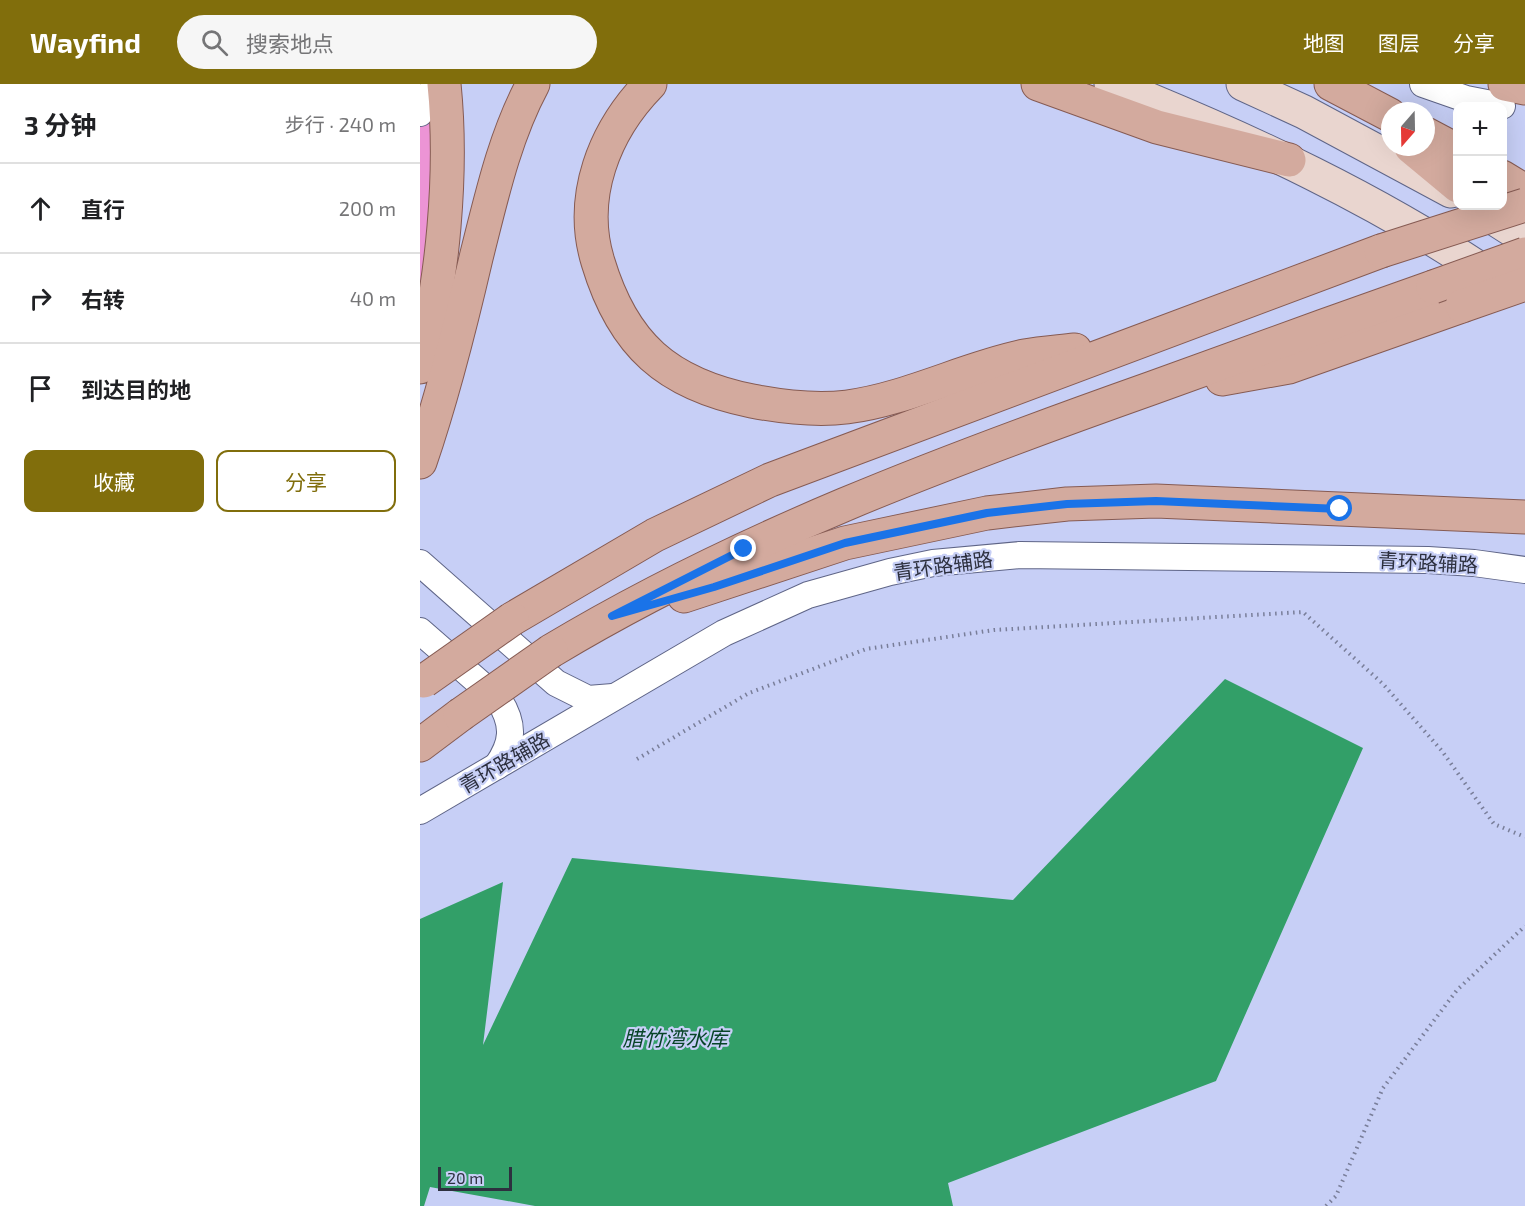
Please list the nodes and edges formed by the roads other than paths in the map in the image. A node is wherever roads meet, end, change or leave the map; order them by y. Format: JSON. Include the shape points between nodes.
{"nodes":[{"id":1,"x":435,"y":84,"type":"edge"},
{"id":2,"x":444,"y":84,"type":"edge"},
{"id":3,"x":534,"y":84,"type":"edge"},
{"id":4,"x":650,"y":84,"type":"edge"},
{"id":5,"x":1038,"y":84,"type":"edge"},
{"id":6,"x":1111,"y":84,"type":"edge"},
{"id":7,"x":1243,"y":84,"type":"edge"},
{"id":8,"x":1423,"y":84,"type":"edge"},
{"id":9,"x":1505,"y":84,"type":"edge"},
{"id":10,"x":1337,"y":87,"type":"edge"},
{"id":11,"x":1525,"y":88,"type":"edge"},
{"id":12,"x":1481,"y":102,"type":"edge"},
{"id":13,"x":1507,"y":107,"type":"edge"},
{"id":14,"x":1381,"y":110,"type":"edge"},
{"id":15,"x":1525,"y":110,"type":"edge"},
{"id":16,"x":420,"y":113,"type":"edge"},
{"id":17,"x":1381,"y":122,"type":"edge"},
{"id":18,"x":1435,"y":139,"type":"edge"},
{"id":19,"x":1453,"y":148,"type":"edge"},
{"id":20,"x":1422,"y":156,"type":"edge"},
{"id":21,"x":1289,"y":160,"type":"junction"},
{"id":22,"x":1507,"y":180,"type":"edge"},
{"id":23,"x":1453,"y":182,"type":"edge"},
{"id":24,"x":1453,"y":191,"type":"edge"},
{"id":25,"x":1525,"y":191,"type":"edge"},
{"id":26,"x":1486,"y":210,"type":"edge"},
{"id":27,"x":1508,"y":218,"type":"edge"},
{"id":28,"x":1525,"y":254,"type":"edge"},
{"id":29,"x":1525,"y":284,"type":"edge"},
{"id":30,"x":1525,"y":299,"type":"edge"},
{"id":31,"x":1130,"y":343,"type":"junction"},
{"id":32,"x":420,"y":367,"type":"edge"},
{"id":33,"x":1132,"y":395,"type":"junction"},
{"id":34,"x":420,"y":462,"type":"edge"},
{"id":35,"x":1525,"y":517,"type":"edge"},
{"id":36,"x":420,"y":563,"type":"edge"},
{"id":37,"x":1525,"y":570,"type":"edge"},
{"id":38,"x":612,"y":616,"type":"junction"},
{"id":39,"x":420,"y":631,"type":"edge"},
{"id":40,"x":422,"y":682,"type":"edge"},
{"id":41,"x":614,"y":697,"type":"junction"},
{"id":42,"x":420,"y":745,"type":"edge"},
{"id":43,"x":497,"y":766,"type":"junction"},
{"id":44,"x":420,"y":811,"type":"edge"}],
"edges":[{"from":1,"to":16,"type":"street"},
{"from":2,"to":32,"type":"main road","via":[[446,169],[438,277]]},
{"from":3,"to":34,"type":"main road","via":[[507,144],[493,189],[451,361]]},
{"from":4,"to":31,"type":"main road","via":[[616,128],[602,156],[592,189],[590,223],[608,295],[627,327],[655,360],[690,382],[731,397],[790,409],[847,407],[927,388],[1024,356]]},
{"from":5,"to":21,"type":"main road","via":[[1157,127]]},
{"from":6,"to":21,"type":"main road"},
{"from":7,"to":24,"type":"main road"},
{"from":8,"to":12,"type":"street"},
{"from":9,"to":11,"type":"main road"},
{"from":10,"to":14,"type":"main road"},
{"from":10,"to":17,"type":"main road"},
{"from":13,"to":15,"type":"street"},
{"from":18,"to":19,"type":"main road"},
{"from":20,"to":23,"type":"main road"},
{"from":21,"to":30,"type":"main road","via":[[1404,221]]},
{"from":22,"to":25,"type":"main road"},
{"from":26,"to":27,"type":"main road"},
{"from":27,"to":31,"type":"main road","bridge":true,"via":[[1381,251]]},
{"from":28,"to":33,"type":"main road","bridge":true},
{"from":29,"to":33,"type":"main road","bridge":true,"via":[[1289,367]]},
{"from":31,"to":40,"type":"main road","bridge":true,"via":[[770,480],[655,535],[512,619]]},
{"from":33,"to":38,"type":"main road","via":[[950,461],[744,549]]},
{"from":35,"to":38,"type":"main road","via":[[1156,501],[1010,510],[845,543]]},
{"from":36,"to":41,"type":"street","via":[[556,683],[588,699]]},
{"from":37,"to":41,"type":"street","name":"青环路辅路","via":[[1428,560],[1098,554],[1020,555],[933,563],[849,582],[780,607],[724,633]]},
{"from":38,"to":42,"type":"main road","bridge":true,"via":[[551,651]]},
{"from":39,"to":43,"type":"street","via":[[499,700],[507,712],[511,741]]},
{"from":41,"to":43,"type":"street","name":"青环路辅路"},
{"from":43,"to":44,"type":"street","name":"青环路辅路"}]}
